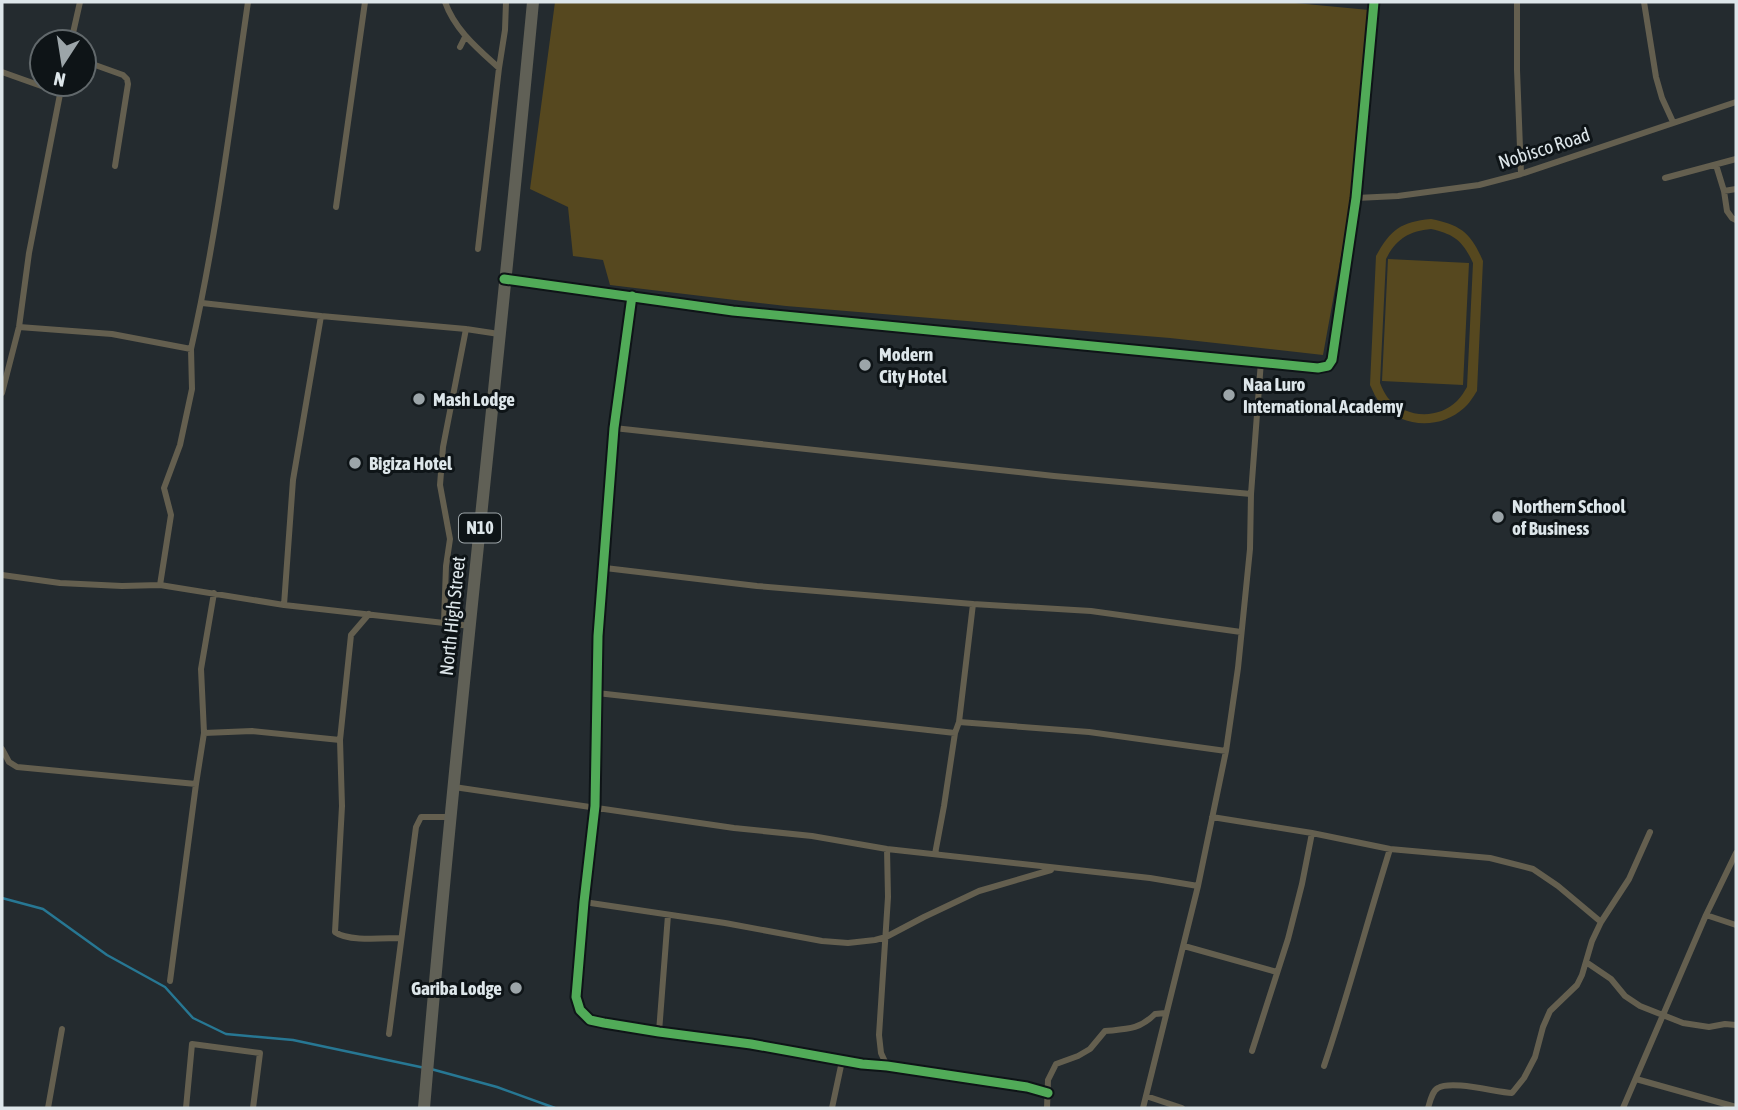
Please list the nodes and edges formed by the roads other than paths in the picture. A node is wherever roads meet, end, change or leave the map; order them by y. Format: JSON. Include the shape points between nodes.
{"nodes":[{"id":1,"x":80,"y":2,"type":"edge"},
{"id":2,"x":248,"y":2,"type":"edge"},
{"id":3,"x":365,"y":2,"type":"edge"},
{"id":4,"x":444,"y":2,"type":"edge"},
{"id":5,"x":506,"y":2,"type":"edge"},
{"id":6,"x":533,"y":2,"type":"edge"},
{"id":7,"x":1374,"y":2,"type":"edge"},
{"id":8,"x":1517,"y":2,"type":"edge"},
{"id":9,"x":1644,"y":2,"type":"edge"},
{"id":10,"x":74,"y":28,"type":"edge"},
{"id":11,"x":465,"y":37,"type":"junction"},
{"id":12,"x":460,"y":47,"type":"dead end"},
{"id":13,"x":98,"y":66,"type":"edge"},
{"id":14,"x":499,"y":68,"type":"junction"},
{"id":15,"x":2,"y":72,"type":"edge"},
{"id":16,"x":28,"y":81,"type":"edge"},
{"id":17,"x":60,"y":98,"type":"edge"},
{"id":18,"x":1736,"y":102,"type":"edge"},
{"id":19,"x":1673,"y":122,"type":"junction"},
{"id":20,"x":1736,"y":159,"type":"edge"},
{"id":21,"x":1716,"y":165,"type":"junction"},
{"id":22,"x":115,"y":166,"type":"dead end"},
{"id":23,"x":1521,"y":174,"type":"junction"},
{"id":24,"x":1665,"y":178,"type":"dead end"},
{"id":25,"x":1736,"y":189,"type":"edge"},
{"id":26,"x":1724,"y":191,"type":"junction"},
{"id":27,"x":1356,"y":198,"type":"junction"},
{"id":28,"x":336,"y":207,"type":"dead end"},
{"id":29,"x":1736,"y":220,"type":"edge"},
{"id":30,"x":478,"y":249,"type":"dead end"},
{"id":31,"x":504,"y":279,"type":"junction"},
{"id":32,"x":632,"y":296,"type":"junction"},
{"id":33,"x":202,"y":303,"type":"junction"},
{"id":34,"x":321,"y":316,"type":"junction"},
{"id":35,"x":19,"y":327,"type":"junction"},
{"id":36,"x":466,"y":329,"type":"junction"},
{"id":37,"x":499,"y":334,"type":"junction"},
{"id":38,"x":191,"y":348,"type":"junction"},
{"id":39,"x":1261,"y":361,"type":"junction"},
{"id":40,"x":2,"y":393,"type":"edge"},
{"id":41,"x":614,"y":429,"type":"junction"},
{"id":42,"x":1251,"y":494,"type":"junction"},
{"id":43,"x":605,"y":568,"type":"junction"},
{"id":44,"x":2,"y":575,"type":"edge"},
{"id":45,"x":160,"y":585,"type":"junction"},
{"id":46,"x":214,"y":593,"type":"junction"},
{"id":47,"x":974,"y":604,"type":"junction"},
{"id":48,"x":284,"y":605,"type":"junction"},
{"id":49,"x":369,"y":614,"type":"junction"},
{"id":50,"x":444,"y":622,"type":"junction"},
{"id":51,"x":471,"y":625,"type":"junction"},
{"id":52,"x":1241,"y":632,"type":"junction"},
{"id":53,"x":597,"y":693,"type":"junction"},
{"id":54,"x":959,"y":722,"type":"junction"},
{"id":55,"x":204,"y":733,"type":"junction"},
{"id":56,"x":955,"y":733,"type":"junction"},
{"id":57,"x":340,"y":740,"type":"junction"},
{"id":58,"x":2,"y":749,"type":"edge"},
{"id":59,"x":1226,"y":751,"type":"junction"},
{"id":60,"x":196,"y":784,"type":"junction"},
{"id":61,"x":454,"y":787,"type":"junction"},
{"id":62,"x":595,"y":806,"type":"junction"},
{"id":63,"x":449,"y":817,"type":"junction"},
{"id":64,"x":1212,"y":817,"type":"junction"},
{"id":65,"x":1650,"y":832,"type":"dead end"},
{"id":66,"x":1312,"y":834,"type":"junction"},
{"id":67,"x":887,"y":849,"type":"junction"},
{"id":68,"x":1390,"y":849,"type":"junction"},
{"id":69,"x":1736,"y":853,"type":"edge"},
{"id":70,"x":935,"y":854,"type":"junction"},
{"id":71,"x":1055,"y":869,"type":"junction"},
{"id":72,"x":1198,"y":886,"type":"junction"},
{"id":73,"x":584,"y":902,"type":"junction"},
{"id":74,"x":668,"y":915,"type":"junction"},
{"id":75,"x":1706,"y":915,"type":"junction"},
{"id":76,"x":1601,"y":922,"type":"junction"},
{"id":77,"x":1736,"y":925,"type":"edge"},
{"id":78,"x":886,"y":937,"type":"junction"},
{"id":79,"x":401,"y":938,"type":"junction"},
{"id":80,"x":1184,"y":946,"type":"junction"},
{"id":81,"x":1586,"y":962,"type":"junction"},
{"id":82,"x":1278,"y":972,"type":"junction"},
{"id":83,"x":170,"y":981,"type":"dead end"},
{"id":84,"x":1166,"y":1013,"type":"junction"},
{"id":85,"x":1664,"y":1015,"type":"junction"},
{"id":86,"x":1736,"y":1025,"type":"edge"},
{"id":87,"x":62,"y":1029,"type":"dead end"},
{"id":88,"x":659,"y":1032,"type":"junction"},
{"id":89,"x":389,"y":1034,"type":"dead end"},
{"id":90,"x":1252,"y":1051,"type":"dead end"},
{"id":91,"x":842,"y":1061,"type":"junction"},
{"id":92,"x":887,"y":1066,"type":"junction"},
{"id":93,"x":1324,"y":1066,"type":"dead end"},
{"id":94,"x":1636,"y":1079,"type":"junction"},
{"id":95,"x":1048,"y":1093,"type":"junction"},
{"id":96,"x":1146,"y":1096,"type":"junction"},
{"id":97,"x":1711,"y":1105,"type":"edge"},
{"id":98,"x":1736,"y":1107,"type":"edge"},
{"id":99,"x":48,"y":1108,"type":"edge"},
{"id":100,"x":186,"y":1108,"type":"edge"},
{"id":101,"x":253,"y":1108,"type":"edge"},
{"id":102,"x":424,"y":1108,"type":"edge"},
{"id":103,"x":832,"y":1108,"type":"edge"},
{"id":104,"x":1047,"y":1108,"type":"edge"},
{"id":105,"x":1143,"y":1108,"type":"edge"},
{"id":106,"x":1182,"y":1108,"type":"edge"},
{"id":107,"x":1429,"y":1108,"type":"edge"},
{"id":108,"x":1623,"y":1108,"type":"edge"}],
"edges":[{"from":1,"to":10,"type":"street"},
{"from":2,"to":33,"type":"street"},
{"from":3,"to":28,"type":"street"},
{"from":4,"to":11,"type":"street"},
{"from":5,"to":14,"type":"street"},
{"from":6,"to":31,"type":"highway","name":"North High Street","number":"N10"},
{"from":7,"to":27,"type":"street"},
{"from":8,"to":23,"type":"street"},
{"from":9,"to":19,"type":"street","via":[[1662,98]]},
{"from":11,"to":12,"type":"street"},
{"from":11,"to":14,"type":"street"},
{"from":13,"to":22,"type":"street","via":[[122,75],[128,83]]},
{"from":14,"to":30,"type":"street"},
{"from":15,"to":16,"type":"street"},
{"from":17,"to":35,"type":"street"},
{"from":18,"to":19,"type":"street","name":"Nobisco Road"},
{"from":19,"to":23,"type":"street","name":"Nobisco Road"},
{"from":20,"to":21,"type":"street"},
{"from":21,"to":24,"type":"street"},
{"from":21,"to":26,"type":"street"},
{"from":23,"to":27,"type":"street","name":"Nobisco Road","via":[[1479,185]]},
{"from":25,"to":26,"type":"street"},
{"from":26,"to":29,"type":"street","via":[[1727,211]]},
{"from":27,"to":39,"type":"street","via":[[1332,360],[1318,368]]},
{"from":31,"to":32,"type":"street"},
{"from":31,"to":37,"type":"highway","name":"North High Street","number":"N10"},
{"from":32,"to":39,"type":"street","via":[[733,311]]},
{"from":32,"to":41,"type":"street"},
{"from":33,"to":34,"type":"street"},
{"from":33,"to":38,"type":"street"},
{"from":34,"to":36,"type":"street"},
{"from":34,"to":48,"type":"street","via":[[293,480]]},
{"from":35,"to":38,"type":"street","via":[[113,334]]},
{"from":35,"to":40,"type":"street"},
{"from":36,"to":37,"type":"street"},
{"from":36,"to":50,"type":"street","via":[[440,472],[450,539]]},
{"from":37,"to":51,"type":"highway","name":"North High Street","number":"N10"},
{"from":38,"to":45,"type":"street","via":[[192,389],[180,445],[164,488],[171,515]]},
{"from":39,"to":42,"type":"street"},
{"from":41,"to":42,"type":"street"},
{"from":41,"to":43,"type":"street"},
{"from":42,"to":52,"type":"street"},
{"from":43,"to":47,"type":"street"},
{"from":43,"to":53,"type":"street"},
{"from":44,"to":45,"type":"street","via":[[60,583]]},
{"from":45,"to":46,"type":"street"},
{"from":46,"to":48,"type":"street"},
{"from":46,"to":55,"type":"street","via":[[201,669]]},
{"from":47,"to":52,"type":"street","via":[[1091,611]]},
{"from":47,"to":54,"type":"street"},
{"from":48,"to":49,"type":"street"},
{"from":49,"to":50,"type":"street"},
{"from":49,"to":57,"type":"street","via":[[351,635]]},
{"from":50,"to":51,"type":"street"},
{"from":51,"to":61,"type":"highway","name":"North High Street","number":"N10"},
{"from":52,"to":59,"type":"street"},
{"from":53,"to":56,"type":"street"},
{"from":53,"to":62,"type":"street"},
{"from":54,"to":56,"type":"street"},
{"from":54,"to":59,"type":"street","via":[[1089,732]]},
{"from":55,"to":57,"type":"street","via":[[252,731]]},
{"from":55,"to":60,"type":"street"},
{"from":56,"to":70,"type":"street"},
{"from":57,"to":79,"type":"street","via":[[342,806],[335,932],[340,936]]},
{"from":58,"to":60,"type":"street","via":[[17,767]]},
{"from":59,"to":64,"type":"street"},
{"from":60,"to":83,"type":"street"},
{"from":61,"to":62,"type":"street"},
{"from":61,"to":63,"type":"highway","name":"North High Street","number":"N10"},
{"from":62,"to":67,"type":"street"},
{"from":62,"to":73,"type":"street"},
{"from":63,"to":79,"type":"street","via":[[421,817],[416,827]]},
{"from":63,"to":102,"type":"highway","name":"North High Street","number":"N10"},
{"from":64,"to":66,"type":"street"},
{"from":64,"to":72,"type":"street"},
{"from":65,"to":76,"type":"street","via":[[1629,879]]},
{"from":66,"to":68,"type":"street"},
{"from":66,"to":82,"type":"street"},
{"from":67,"to":70,"type":"street"},
{"from":67,"to":78,"type":"street"},
{"from":68,"to":76,"type":"street","via":[[1490,858],[1533,869]]},
{"from":68,"to":93,"type":"street"},
{"from":69,"to":75,"type":"street"},
{"from":70,"to":71,"type":"street"},
{"from":71,"to":72,"type":"street"},
{"from":71,"to":78,"type":"street","via":[[979,891]]},
{"from":72,"to":80,"type":"street"},
{"from":73,"to":74,"type":"street"},
{"from":73,"to":88,"type":"street","via":[[576,997],[580,1010],[590,1020]]},
{"from":74,"to":78,"type":"street","via":[[822,941],[848,943]]},
{"from":74,"to":88,"type":"street"},
{"from":75,"to":77,"type":"street"},
{"from":75,"to":85,"type":"street"},
{"from":76,"to":81,"type":"street"},
{"from":78,"to":92,"type":"street","via":[[879,1035]]},
{"from":79,"to":89,"type":"street"},
{"from":80,"to":82,"type":"street"},
{"from":80,"to":84,"type":"street"},
{"from":81,"to":85,"type":"street","via":[[1611,979],[1625,996]]},
{"from":81,"to":107,"type":"street","via":[[1577,985],[1550,1011],[1535,1057],[1512,1093],[1452,1084],[1438,1088]]},
{"from":82,"to":90,"type":"street"},
{"from":84,"to":95,"type":"street","via":[[1155,1014],[1144,1025],[1105,1031],[1090,1049],[1056,1064]]},
{"from":84,"to":96,"type":"street"},
{"from":85,"to":86,"type":"street","via":[[1709,1027]]},
{"from":85,"to":94,"type":"street"},
{"from":87,"to":99,"type":"street"},
{"from":88,"to":91,"type":"street"},
{"from":91,"to":92,"type":"street"},
{"from":91,"to":103,"type":"street"},
{"from":92,"to":95,"type":"street"},
{"from":94,"to":97,"type":"street"},
{"from":94,"to":108,"type":"street"},
{"from":95,"to":104,"type":"street"},
{"from":96,"to":105,"type":"street"},
{"from":96,"to":106,"type":"street"},
{"from":97,"to":98,"type":"street"},
{"from":100,"to":101,"type":"street","via":[[192,1044],[260,1054]]}]}
